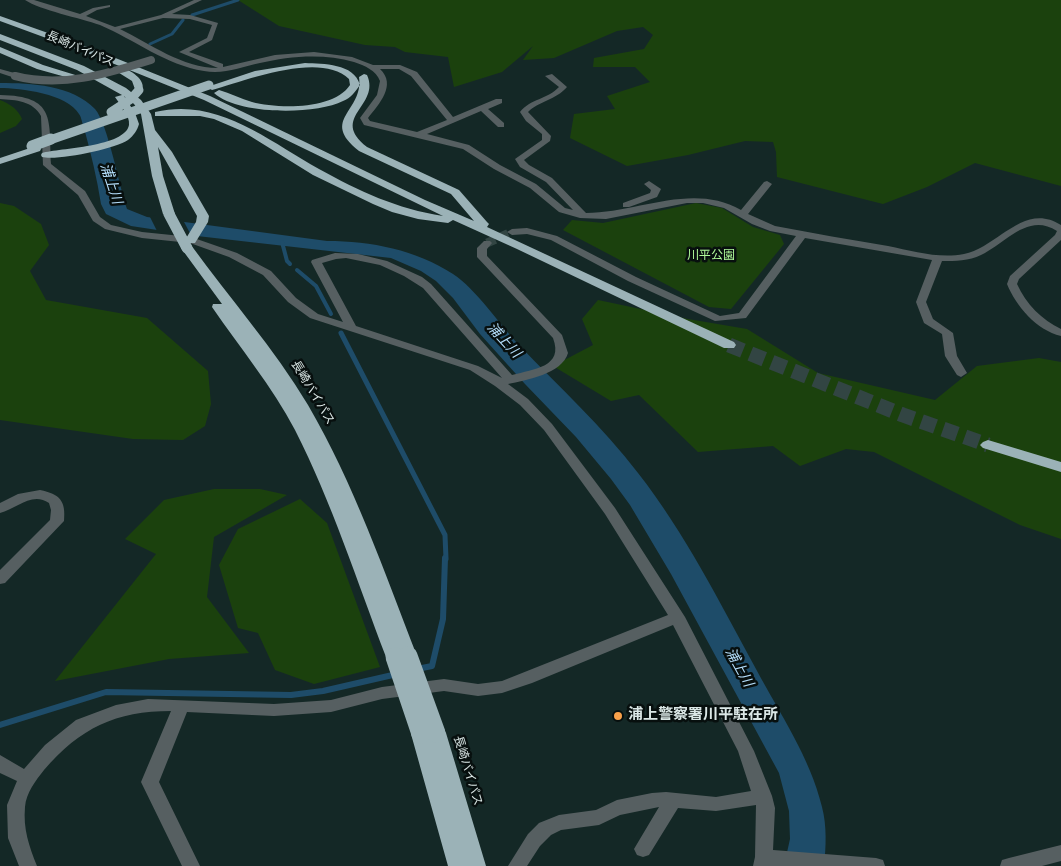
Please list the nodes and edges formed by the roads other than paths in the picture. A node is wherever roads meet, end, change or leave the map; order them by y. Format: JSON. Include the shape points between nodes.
{"nodes":[{"id":1,"x":28,"y":0,"type":"edge"},
{"id":2,"x":199,"y":0,"type":"edge"},
{"id":3,"x":108,"y":6,"type":"dead end"},
{"id":4,"x":1,"y":14,"type":"edge"},
{"id":5,"x":83,"y":15,"type":"junction"},
{"id":6,"x":163,"y":16,"type":"junction"},
{"id":7,"x":114,"y":29,"type":"junction"},
{"id":8,"x":0,"y":37,"type":"edge"},
{"id":9,"x":0,"y":50,"type":"edge"},
{"id":10,"x":122,"y":54,"type":"dead end"},
{"id":11,"x":163,"y":55,"type":"junction"},
{"id":12,"x":264,"y":60,"type":"junction"},
{"id":13,"x":373,"y":67,"type":"junction"},
{"id":14,"x":0,"y":71,"type":"edge"},
{"id":15,"x":549,"y":76,"type":"dead end"},
{"id":16,"x":211,"y":86,"type":"junction"},
{"id":17,"x":0,"y":97,"type":"edge"},
{"id":18,"x":120,"y":97,"type":"junction"},
{"id":19,"x":499,"y":101,"type":"dead end"},
{"id":20,"x":482,"y":108,"type":"junction"},
{"id":21,"x":452,"y":121,"type":"junction"},
{"id":22,"x":501,"y":125,"type":"dead end"},
{"id":23,"x":150,"y":129,"type":"junction"},
{"id":24,"x":418,"y":135,"type":"junction"},
{"id":25,"x":38,"y":150,"type":"junction"},
{"id":26,"x":0,"y":159,"type":"edge"},
{"id":27,"x":649,"y":184,"type":"dead end"},
{"id":28,"x":767,"y":184,"type":"dead end"},
{"id":29,"x":166,"y":215,"type":"junction"},
{"id":30,"x":742,"y":215,"type":"junction"},
{"id":31,"x":583,"y":216,"type":"junction"},
{"id":32,"x":596,"y":216,"type":"junction"},
{"id":33,"x":480,"y":226,"type":"junction"},
{"id":34,"x":1061,"y":230,"type":"edge"},
{"id":35,"x":512,"y":232,"type":"tunnel mouth"},
{"id":36,"x":802,"y":235,"type":"junction"},
{"id":37,"x":487,"y":243,"type":"dead end"},
{"id":38,"x":188,"y":244,"type":"junction"},
{"id":39,"x":938,"y":258,"type":"junction"},
{"id":40,"x":352,"y":329,"type":"junction"},
{"id":41,"x":1061,"y":333,"type":"edge"},
{"id":42,"x":729,"y":345,"type":"tunnel mouth"},
{"id":43,"x":961,"y":373,"type":"dead end"},
{"id":44,"x":504,"y":381,"type":"junction"},
{"id":45,"x":988,"y":444,"type":"tunnel mouth"},
{"id":46,"x":1061,"y":467,"type":"edge"},
{"id":47,"x":0,"y":509,"type":"edge"},
{"id":48,"x":0,"y":578,"type":"edge"},
{"id":49,"x":677,"y":617,"type":"junction"},
{"id":50,"x":182,"y":705,"type":"junction"},
{"id":51,"x":428,"y":734,"type":"junction"},
{"id":52,"x":0,"y":762,"type":"edge"},
{"id":53,"x":27,"y":778,"type":"junction"},
{"id":54,"x":764,"y":796,"type":"junction"},
{"id":55,"x":673,"y":800,"type":"junction"},
{"id":56,"x":643,"y":849,"type":"dead end"},
{"id":57,"x":1061,"y":853,"type":"edge"},
{"id":58,"x":763,"y":861,"type":"edge"},
{"id":59,"x":842,"y":864,"type":"edge"},
{"id":60,"x":28,"y":866,"type":"edge"},
{"id":61,"x":192,"y":866,"type":"edge"},
{"id":62,"x":459,"y":866,"type":"edge"},
{"id":63,"x":476,"y":866,"type":"edge"},
{"id":64,"x":517,"y":866,"type":"edge"},
{"id":65,"x":876,"y":866,"type":"edge"},
{"id":66,"x":1010,"y":866,"type":"edge"}],
"edges":[{"from":1,"to":5,"type":"street"},
{"from":2,"to":6,"type":"street"},
{"from":3,"to":5,"type":"street"},
{"from":4,"to":25,"type":"highway","bridge":true,"via":[[123,71],[139,85],[139,90],[127,102]]},
{"from":4,"to":33,"type":"highway","name":"長崎バイパス","via":[[207,98]]},
{"from":5,"to":7,"type":"street"},
{"from":6,"to":7,"type":"street"},
{"from":6,"to":12,"type":"street","via":[[203,19],[216,24],[210,39],[182,52],[218,66]]},
{"from":7,"to":11,"type":"street"},
{"from":8,"to":23,"type":"highway","name":"長崎バイパス","via":[[60,60],[122,90],[141,105]]},
{"from":9,"to":18,"type":"highway","name":"長崎バイパス","via":[[100,85]]},
{"from":10,"to":16,"type":"highway","via":[[240,102],[262,107],[323,105],[349,95],[355,85],[352,76],[341,70],[312,66],[265,70]]},
{"from":11,"to":12,"type":"street","via":[[210,70]]},
{"from":11,"to":14,"type":"street","bridge":true,"via":[[104,74],[72,79],[36,80]]},
{"from":12,"to":13,"type":"street","via":[[325,56]]},
{"from":13,"to":21,"type":"street","via":[[400,67],[414,74]]},
{"from":13,"to":24,"type":"street","via":[[382,74],[384,88],[365,120],[378,127]]},
{"from":15,"to":31,"type":"street","via":[[563,87],[559,93],[524,112],[545,132],[546,141],[519,159],[526,167],[544,176]]},
{"from":16,"to":25,"type":"highway","bridge":true},
{"from":16,"to":33,"type":"highway","via":[[248,72],[290,63],[325,63],[354,70],[363,76],[366,83],[348,123],[348,133],[353,141],[456,192]]},
{"from":17,"to":25,"type":"street","via":[[24,99],[42,110],[45,116]]},
{"from":18,"to":25,"type":"highway","via":[[132,117],[134,125],[130,134],[103,146]]},
{"from":18,"to":29,"type":"highway","name":"長崎バイパス","via":[[138,116],[151,183]]},
{"from":19,"to":20,"type":"street"},
{"from":20,"to":21,"type":"street"},
{"from":20,"to":22,"type":"street"},
{"from":21,"to":24,"type":"street"},
{"from":23,"to":29,"type":"highway","name":"長崎バイパス"},
{"from":23,"to":38,"type":"highway","via":[[167,152],[203,216]]},
{"from":24,"to":31,"type":"street","via":[[466,147],[533,186],[562,210]]},
{"from":25,"to":26,"type":"highway"},
{"from":25,"to":33,"type":"highway","via":[[121,122],[158,114],[193,112],[224,118],[243,126],[294,159],[389,207]]},
{"from":25,"to":38,"type":"street","via":[[48,165],[82,193],[96,219],[108,227]]},
{"from":27,"to":32,"type":"street","via":[[656,189],[654,196]]},
{"from":28,"to":30,"type":"street"},
{"from":29,"to":38,"type":"highway","name":"長崎バイパス"},
{"from":30,"to":32,"type":"street","via":[[727,206],[687,200]]},
{"from":30,"to":36,"type":"street","via":[[768,228]]},
{"from":31,"to":32,"type":"street"},
{"from":33,"to":42,"type":"highway","name":"長崎バイパス"},
{"from":34,"to":39,"type":"street","via":[[1044,221],[1026,223],[976,254]]},
{"from":34,"to":41,"type":"street","via":[[1060,236],[1014,278],[1012,284],[1033,314]]},
{"from":35,"to":36,"type":"street","via":[[527,231],[554,238],[632,279],[720,319],[742,316]]},
{"from":36,"to":39,"type":"street"},
{"from":37,"to":44,"type":"street","via":[[482,248],[482,257],[558,337],[563,351],[562,358],[553,366]]},
{"from":38,"to":40,"type":"street","via":[[233,255],[267,273],[292,300],[314,316]]},
{"from":38,"to":51,"type":"highway","name":"長崎バイパス","bridge":true,"via":[[192,271],[268,376],[302,430],[401,656]]},
{"from":39,"to":43,"type":"street","via":[[921,302],[928,321],[946,333],[951,356]]},
{"from":40,"to":44,"type":"street","via":[[474,368]]},
{"from":40,"to":44,"type":"street","via":[[316,262],[336,256],[365,258],[415,276],[427,286]]},
{"from":44,"to":49,"type":"street","via":[[548,427],[581,470]]},
{"from":45,"to":46,"type":"highway"},
{"from":47,"to":48,"type":"street","via":[[22,496],[43,495],[50,496],[58,508],[57,521]]},
{"from":49,"to":50,"type":"street","via":[[502,687],[478,690],[444,685],[382,693],[331,706],[274,710]]},
{"from":49,"to":54,"type":"street","via":[[746,751]]},
{"from":50,"to":53,"type":"street","via":[[148,705],[116,711],[82,725],[51,750]]},
{"from":50,"to":61,"type":"street","via":[[150,782]]},
{"from":51,"to":62,"type":"highway","name":"長崎バイパス"},
{"from":51,"to":63,"type":"highway","name":"長崎バイパス"},
{"from":52,"to":53,"type":"street"},
{"from":53,"to":60,"type":"street","via":[[16,804],[18,838]]},
{"from":54,"to":55,"type":"street","via":[[716,804]]},
{"from":54,"to":58,"type":"street"},
{"from":55,"to":56,"type":"street"},
{"from":55,"to":64,"type":"street","via":[[633,804],[599,817],[559,823],[534,840]]},
{"from":57,"to":66,"type":"street"},
{"from":58,"to":59,"type":"street"},
{"from":59,"to":65,"type":"street"}]}
